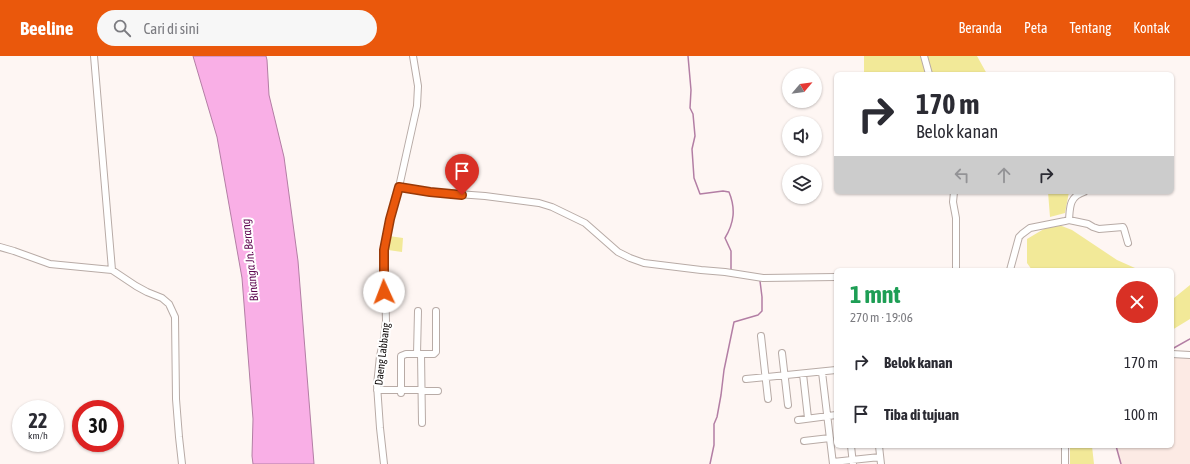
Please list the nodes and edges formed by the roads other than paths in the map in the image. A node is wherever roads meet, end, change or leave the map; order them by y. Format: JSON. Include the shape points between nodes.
{"nodes":[{"id":1,"x":94,"y":56,"type":"edge"},
{"id":2,"x":414,"y":56,"type":"edge"},
{"id":3,"x":924,"y":56,"type":"edge"},
{"id":4,"x":928,"y":72,"type":"edge"},
{"id":5,"x":399,"y":187,"type":"junction"},
{"id":6,"x":954,"y":194,"type":"edge"},
{"id":7,"x":1079,"y":194,"type":"edge"},
{"id":8,"x":1069,"y":220,"type":"junction"},
{"id":9,"x":1128,"y":243,"type":"dead end"},
{"id":10,"x":0,"y":247,"type":"edge"},
{"id":11,"x":956,"y":268,"type":"edge"},
{"id":12,"x":1010,"y":268,"type":"edge"},
{"id":13,"x":112,"y":270,"type":"junction"},
{"id":14,"x":834,"y":277,"type":"edge"},
{"id":15,"x":418,"y":311,"type":"dead end"},
{"id":16,"x":436,"y":311,"type":"dead end"},
{"id":17,"x":761,"y":336,"type":"dead end"},
{"id":18,"x":782,"y":353,"type":"dead end"},
{"id":19,"x":419,"y":354,"type":"junction"},
{"id":20,"x":1174,"y":354,"type":"edge"},
{"id":21,"x":1190,"y":355,"type":"edge"},
{"id":22,"x":834,"y":370,"type":"edge"},
{"id":23,"x":822,"y":372,"type":"junction"},
{"id":24,"x":803,"y":374,"type":"junction"},
{"id":25,"x":784,"y":376,"type":"junction"},
{"id":26,"x":765,"y":377,"type":"junction"},
{"id":27,"x":746,"y":379,"type":"dead end"},
{"id":28,"x":401,"y":391,"type":"junction"},
{"id":29,"x":438,"y":391,"type":"dead end"},
{"id":30,"x":377,"y":392,"type":"junction"},
{"id":31,"x":423,"y":392,"type":"junction"},
{"id":32,"x":768,"y":399,"type":"dead end"},
{"id":33,"x":788,"y":405,"type":"dead end"},
{"id":34,"x":828,"y":416,"type":"junction"},
{"id":35,"x":834,"y":416,"type":"edge"},
{"id":36,"x":808,"y":418,"type":"junction"},
{"id":37,"x":798,"y":420,"type":"dead end"},
{"id":38,"x":422,"y":423,"type":"dead end"},
{"id":39,"x":830,"y":438,"type":"junction"},
{"id":40,"x":804,"y":441,"type":"dead end"},
{"id":41,"x":851,"y":448,"type":"edge"},
{"id":42,"x":879,"y":448,"type":"edge"},
{"id":43,"x":1065,"y":448,"type":"edge"},
{"id":44,"x":881,"y":461,"type":"edge"},
{"id":45,"x":853,"y":462,"type":"edge"},
{"id":46,"x":833,"y":463,"type":"edge"},
{"id":47,"x":182,"y":464,"type":"edge"},
{"id":48,"x":384,"y":464,"type":"edge"},
{"id":49,"x":1065,"y":464,"type":"edge"}],
"edges":[{"from":1,"to":13,"type":"street"},
{"from":2,"to":5,"type":"street","name":"Daeng Labbang","via":[[417,106]]},
{"from":3,"to":4,"type":"street"},
{"from":5,"to":14,"type":"street","via":[[539,203],[585,223],[618,252],[644,263],[763,278]]},
{"from":5,"to":30,"type":"street","name":"Daeng Labbang","via":[[384,250],[386,321]]},
{"from":6,"to":11,"type":"street"},
{"from":7,"to":8,"type":"street","via":[[1072,199]]},
{"from":8,"to":9,"type":"street","via":[[1088,224],[1099,230],[1123,227]]},
{"from":8,"to":12,"type":"street","via":[[1030,228],[1022,234],[1017,242]]},
{"from":10,"to":13,"type":"street","via":[[50,264]]},
{"from":13,"to":47,"type":"street","via":[[136,286],[162,298],[169,304],[175,317],[176,398]]},
{"from":15,"to":19,"type":"street"},
{"from":16,"to":19,"type":"street","via":[[436,352]]},
{"from":17,"to":26,"type":"street"},
{"from":18,"to":25,"type":"street"},
{"from":19,"to":28,"type":"street","via":[[401,356]]},
{"from":19,"to":31,"type":"street"},
{"from":20,"to":21,"type":"street"},
{"from":22,"to":23,"type":"street"},
{"from":23,"to":24,"type":"street"},
{"from":23,"to":34,"type":"street"},
{"from":24,"to":25,"type":"street"},
{"from":24,"to":36,"type":"street"},
{"from":25,"to":26,"type":"street"},
{"from":25,"to":33,"type":"street"},
{"from":26,"to":27,"type":"street"},
{"from":26,"to":32,"type":"street"},
{"from":28,"to":30,"type":"street"},
{"from":28,"to":31,"type":"street"},
{"from":29,"to":31,"type":"street"},
{"from":30,"to":48,"type":"street","name":"Daeng Labbang"},
{"from":31,"to":38,"type":"street"},
{"from":34,"to":35,"type":"street"},
{"from":34,"to":36,"type":"street"},
{"from":34,"to":39,"type":"street"},
{"from":36,"to":37,"type":"street"},
{"from":39,"to":40,"type":"street"},
{"from":39,"to":46,"type":"street"},
{"from":41,"to":45,"type":"street"},
{"from":42,"to":44,"type":"street"},
{"from":43,"to":49,"type":"street"},
{"from":44,"to":45,"type":"street"},
{"from":45,"to":46,"type":"street"}]}
